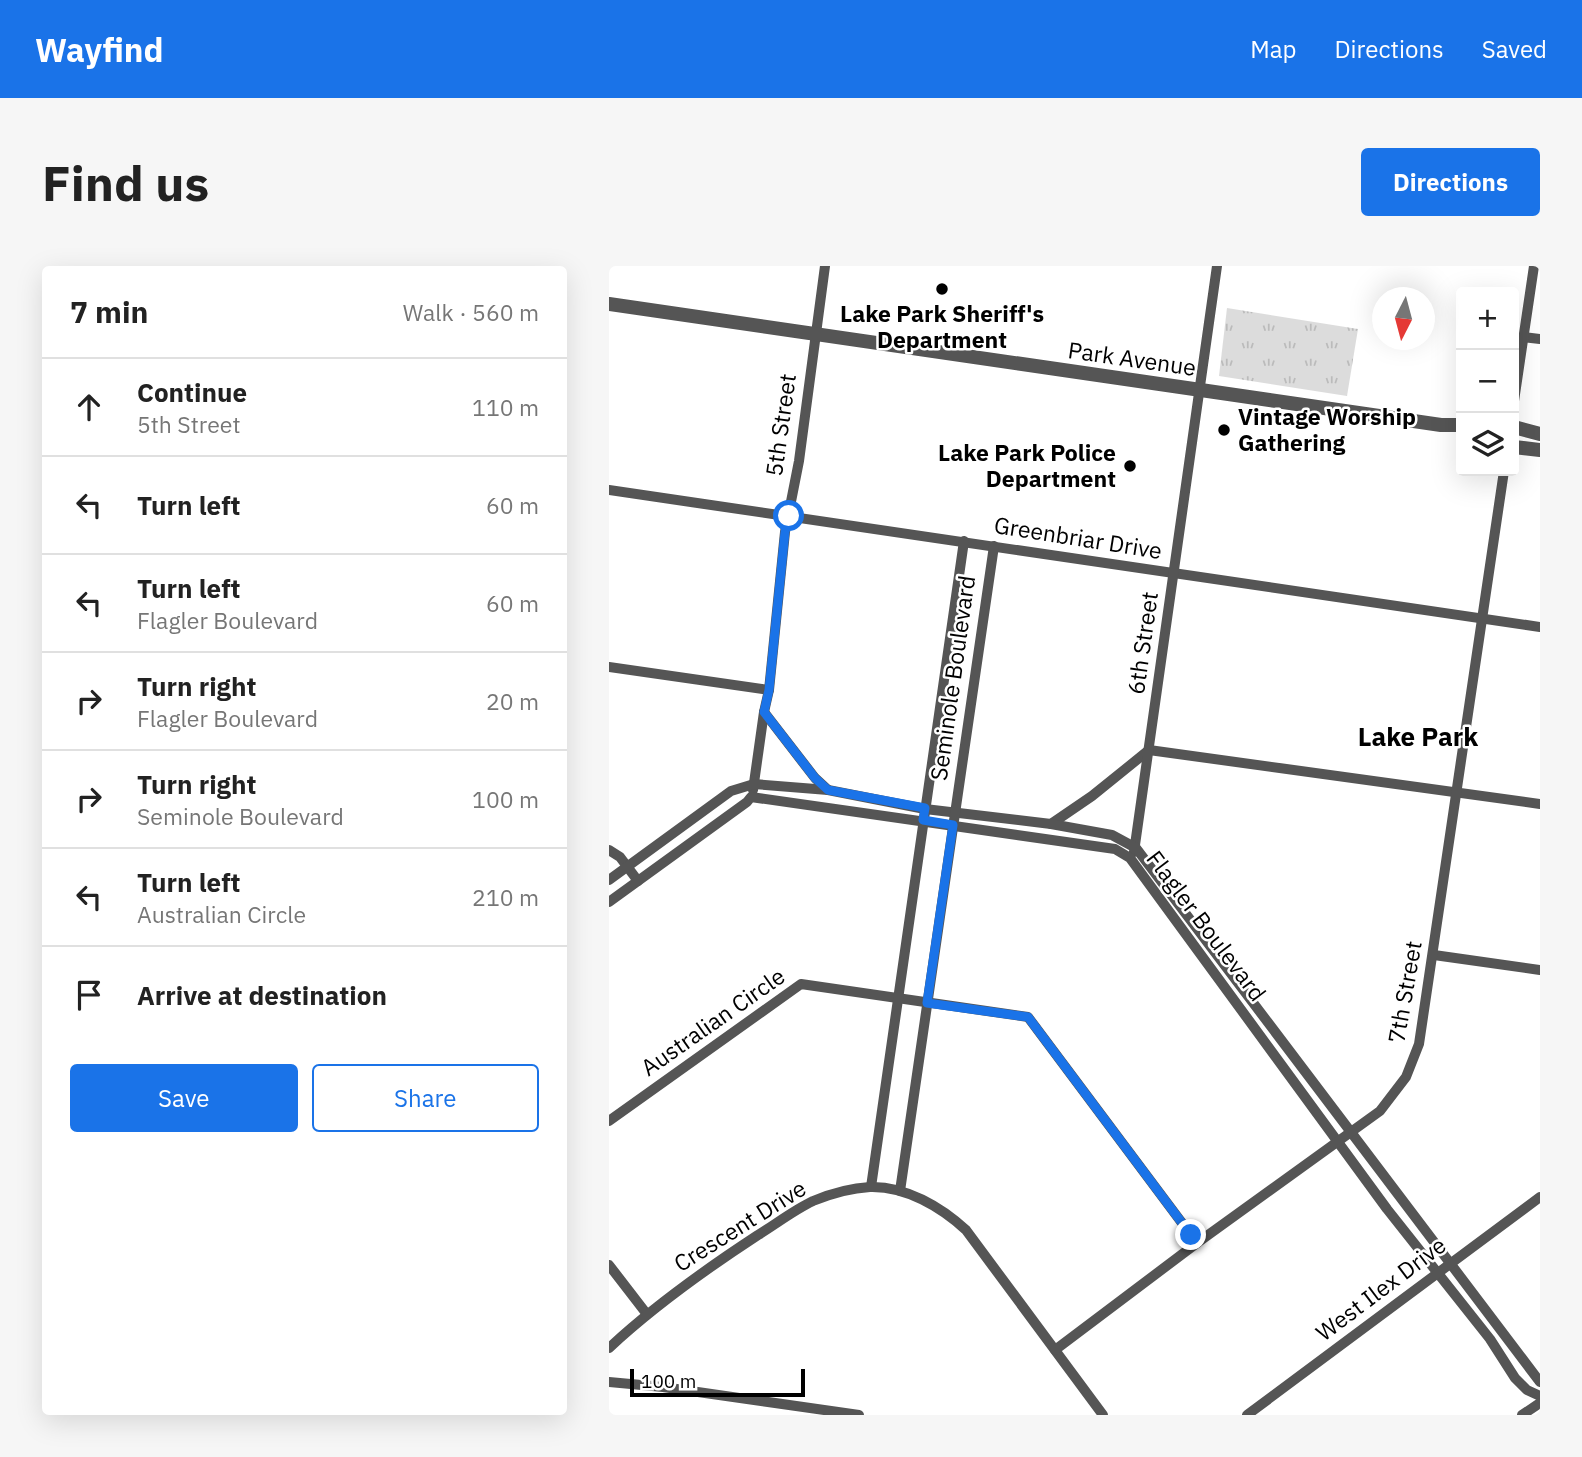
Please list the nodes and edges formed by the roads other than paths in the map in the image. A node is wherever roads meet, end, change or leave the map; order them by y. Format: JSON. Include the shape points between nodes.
{"nodes":[{"id":1,"x":825,"y":266,"type":"edge"},
{"id":2,"x":1217,"y":266,"type":"edge"},
{"id":3,"x":1534,"y":266,"type":"edge"},
{"id":4,"x":609,"y":304,"type":"edge"},
{"id":5,"x":814,"y":334,"type":"junction"},
{"id":6,"x":1523,"y":337,"type":"junction"},
{"id":7,"x":1540,"y":339,"type":"edge"},
{"id":8,"x":1519,"y":365,"type":"edge"},
{"id":9,"x":1199,"y":392,"type":"junction"},
{"id":10,"x":1441,"y":425,"type":"junction"},
{"id":11,"x":1456,"y":425,"type":"edge"},
{"id":12,"x":1519,"y":428,"type":"edge"},
{"id":13,"x":1456,"y":431,"type":"edge"},
{"id":14,"x":1540,"y":434,"type":"edge"},
{"id":15,"x":1519,"y":448,"type":"edge"},
{"id":16,"x":1540,"y":450,"type":"edge"},
{"id":17,"x":1503,"y":476,"type":"edge"},
{"id":18,"x":609,"y":490,"type":"edge"},
{"id":19,"x":789,"y":516,"type":"junction"},
{"id":20,"x":964,"y":541,"type":"junction"},
{"id":21,"x":993,"y":546,"type":"junction"},
{"id":22,"x":1174,"y":575,"type":"junction"},
{"id":23,"x":1483,"y":618,"type":"junction"},
{"id":24,"x":1540,"y":626,"type":"edge"},
{"id":25,"x":609,"y":667,"type":"edge"},
{"id":26,"x":769,"y":690,"type":"junction"},
{"id":27,"x":764,"y":712,"type":"junction"},
{"id":28,"x":1149,"y":750,"type":"junction"},
{"id":29,"x":754,"y":784,"type":"junction"},
{"id":30,"x":828,"y":790,"type":"junction"},
{"id":31,"x":1457,"y":792,"type":"junction"},
{"id":32,"x":751,"y":797,"type":"junction"},
{"id":33,"x":1540,"y":804,"type":"edge"},
{"id":34,"x":955,"y":812,"type":"junction"},
{"id":35,"x":924,"y":814,"type":"junction"},
{"id":36,"x":1051,"y":824,"type":"junction"},
{"id":37,"x":953,"y":825,"type":"junction"},
{"id":38,"x":609,"y":849,"type":"edge"},
{"id":39,"x":1133,"y":853,"type":"junction"},
{"id":40,"x":627,"y":867,"type":"junction"},
{"id":41,"x":609,"y":880,"type":"edge"},
{"id":42,"x":638,"y":881,"type":"junction"},
{"id":43,"x":609,"y":902,"type":"edge"},
{"id":44,"x":1434,"y":955,"type":"junction"},
{"id":45,"x":1540,"y":970,"type":"edge"},
{"id":46,"x":897,"y":1000,"type":"junction"},
{"id":47,"x":927,"y":1003,"type":"junction"},
{"id":48,"x":609,"y":1121,"type":"edge"},
{"id":49,"x":1352,"y":1132,"type":"junction"},
{"id":50,"x":1339,"y":1141,"type":"junction"},
{"id":51,"x":871,"y":1187,"type":"junction"},
{"id":52,"x":899,"y":1191,"type":"junction"},
{"id":53,"x":1540,"y":1197,"type":"edge"},
{"id":54,"x":1197,"y":1243,"type":"junction"},
{"id":55,"x":1451,"y":1263,"type":"junction"},
{"id":56,"x":609,"y":1265,"type":"edge"},
{"id":57,"x":1438,"y":1273,"type":"junction"},
{"id":58,"x":646,"y":1313,"type":"junction"},
{"id":59,"x":609,"y":1348,"type":"edge"},
{"id":60,"x":1055,"y":1350,"type":"junction"},
{"id":61,"x":609,"y":1382,"type":"edge"},
{"id":62,"x":1540,"y":1382,"type":"edge"},
{"id":63,"x":1540,"y":1396,"type":"edge"},
{"id":64,"x":1540,"y":1402,"type":"edge"},
{"id":65,"x":859,"y":1415,"type":"edge"},
{"id":66,"x":1103,"y":1415,"type":"edge"},
{"id":67,"x":1247,"y":1415,"type":"edge"},
{"id":68,"x":1522,"y":1415,"type":"edge"}],
"edges":[{"from":1,"to":5,"type":"street","name":"5th Street"},
{"from":2,"to":9,"type":"street","name":"6th Street"},
{"from":3,"to":6,"type":"street"},
{"from":4,"to":5,"type":"street","name":"Park Avenue"},
{"from":5,"to":9,"type":"street","name":"Park Avenue"},
{"from":5,"to":19,"type":"street","name":"5th Street"},
{"from":6,"to":7,"type":"street"},
{"from":6,"to":8,"type":"street"},
{"from":9,"to":10,"type":"street","name":"Park Avenue"},
{"from":9,"to":22,"type":"street","name":"6th Street"},
{"from":10,"to":11,"type":"street","name":"Park Avenue"},
{"from":10,"to":13,"type":"street","name":"Park Avenue"},
{"from":12,"to":14,"type":"street"},
{"from":15,"to":16,"type":"street"},
{"from":17,"to":23,"type":"street","name":"7th Street"},
{"from":18,"to":19,"type":"street","name":"Greenbriar Drive"},
{"from":19,"to":20,"type":"street","name":"Greenbriar Drive"},
{"from":19,"to":26,"type":"street","name":"5th Street"},
{"from":20,"to":21,"type":"street","name":"Greenbriar Drive"},
{"from":20,"to":35,"type":"street","name":"Seminole Boulevard"},
{"from":21,"to":22,"type":"street","name":"Greenbriar Drive"},
{"from":21,"to":34,"type":"street","name":"Seminole Boulevard"},
{"from":22,"to":23,"type":"street","name":"Greenbriar Drive"},
{"from":22,"to":28,"type":"street","name":"6th Street"},
{"from":23,"to":24,"type":"street","name":"Greenbriar Drive"},
{"from":23,"to":31,"type":"street","name":"7th Street"},
{"from":25,"to":26,"type":"street"},
{"from":26,"to":27,"type":"street","name":"5th Street"},
{"from":27,"to":29,"type":"street","name":"5th Street"},
{"from":27,"to":30,"type":"street"},
{"from":28,"to":31,"type":"street"},
{"from":28,"to":36,"type":"street"},
{"from":28,"to":39,"type":"street","name":"6th Street"},
{"from":29,"to":30,"type":"street","name":"Flagler Boulevard"},
{"from":29,"to":32,"type":"street","name":"5th Street"},
{"from":29,"to":40,"type":"street","name":"Flagler Boulevard","via":[[731,790]]},
{"from":30,"to":35,"type":"street","name":"Flagler Boulevard"},
{"from":31,"to":33,"type":"street"},
{"from":31,"to":44,"type":"street","name":"7th Street"},
{"from":32,"to":35,"type":"street","name":"Flagler Boulevard"},
{"from":32,"to":42,"type":"street"},
{"from":34,"to":35,"type":"street","name":"Flagler Boulevard"},
{"from":34,"to":36,"type":"street","name":"Flagler Boulevard"},
{"from":34,"to":37,"type":"street","name":"Seminole Boulevard"},
{"from":35,"to":37,"type":"street","name":"Flagler Boulevard"},
{"from":35,"to":46,"type":"street","name":"Seminole Boulevard"},
{"from":36,"to":39,"type":"street","name":"Flagler Boulevard","via":[[1112,835]]},
{"from":37,"to":39,"type":"street","name":"Flagler Boulevard"},
{"from":37,"to":47,"type":"street","name":"Seminole Boulevard"},
{"from":38,"to":40,"type":"street"},
{"from":39,"to":49,"type":"street","name":"Flagler Boulevard"},
{"from":39,"to":50,"type":"street","name":"Flagler Boulevard"},
{"from":40,"to":41,"type":"street","name":"Flagler Boulevard"},
{"from":40,"to":42,"type":"street"},
{"from":42,"to":43,"type":"street"},
{"from":44,"to":45,"type":"street"},
{"from":44,"to":49,"type":"street","name":"7th Street","via":[[1412,1067],[1388,1103]]},
{"from":46,"to":47,"type":"street","name":"Australian Circle"},
{"from":46,"to":48,"type":"street","name":"Australian Circle","via":[[801,984]]},
{"from":46,"to":51,"type":"street","name":"Seminole Boulevard"},
{"from":47,"to":52,"type":"street","name":"Seminole Boulevard"},
{"from":47,"to":54,"type":"street","name":"Australian Circle","via":[[1028,1017]]},
{"from":49,"to":50,"type":"street","name":"7th Street"},
{"from":49,"to":55,"type":"street","name":"Flagler Boulevard"},
{"from":50,"to":54,"type":"street","name":"7th Street"},
{"from":50,"to":57,"type":"street","name":"Flagler Boulevard"},
{"from":51,"to":52,"type":"street","name":"Crescent Drive"},
{"from":51,"to":58,"type":"street","name":"Crescent Drive","via":[[812,1202]]},
{"from":52,"to":60,"type":"street","name":"Crescent Drive","via":[[935,1206],[966,1230]]},
{"from":53,"to":55,"type":"street","name":"West Ilex Drive"},
{"from":54,"to":60,"type":"street","name":"7th Street"},
{"from":55,"to":57,"type":"street","name":"West Ilex Drive"},
{"from":55,"to":62,"type":"street","name":"Flagler Boulevard"},
{"from":56,"to":58,"type":"street"},
{"from":57,"to":63,"type":"street","name":"Flagler Boulevard","via":[[1515,1378],[1527,1391]]},
{"from":57,"to":67,"type":"street","name":"West Ilex Drive"},
{"from":58,"to":59,"type":"street","name":"Crescent Drive"},
{"from":60,"to":66,"type":"street","name":"Crescent Drive"},
{"from":61,"to":65,"type":"street"},
{"from":64,"to":68,"type":"street"}]}
